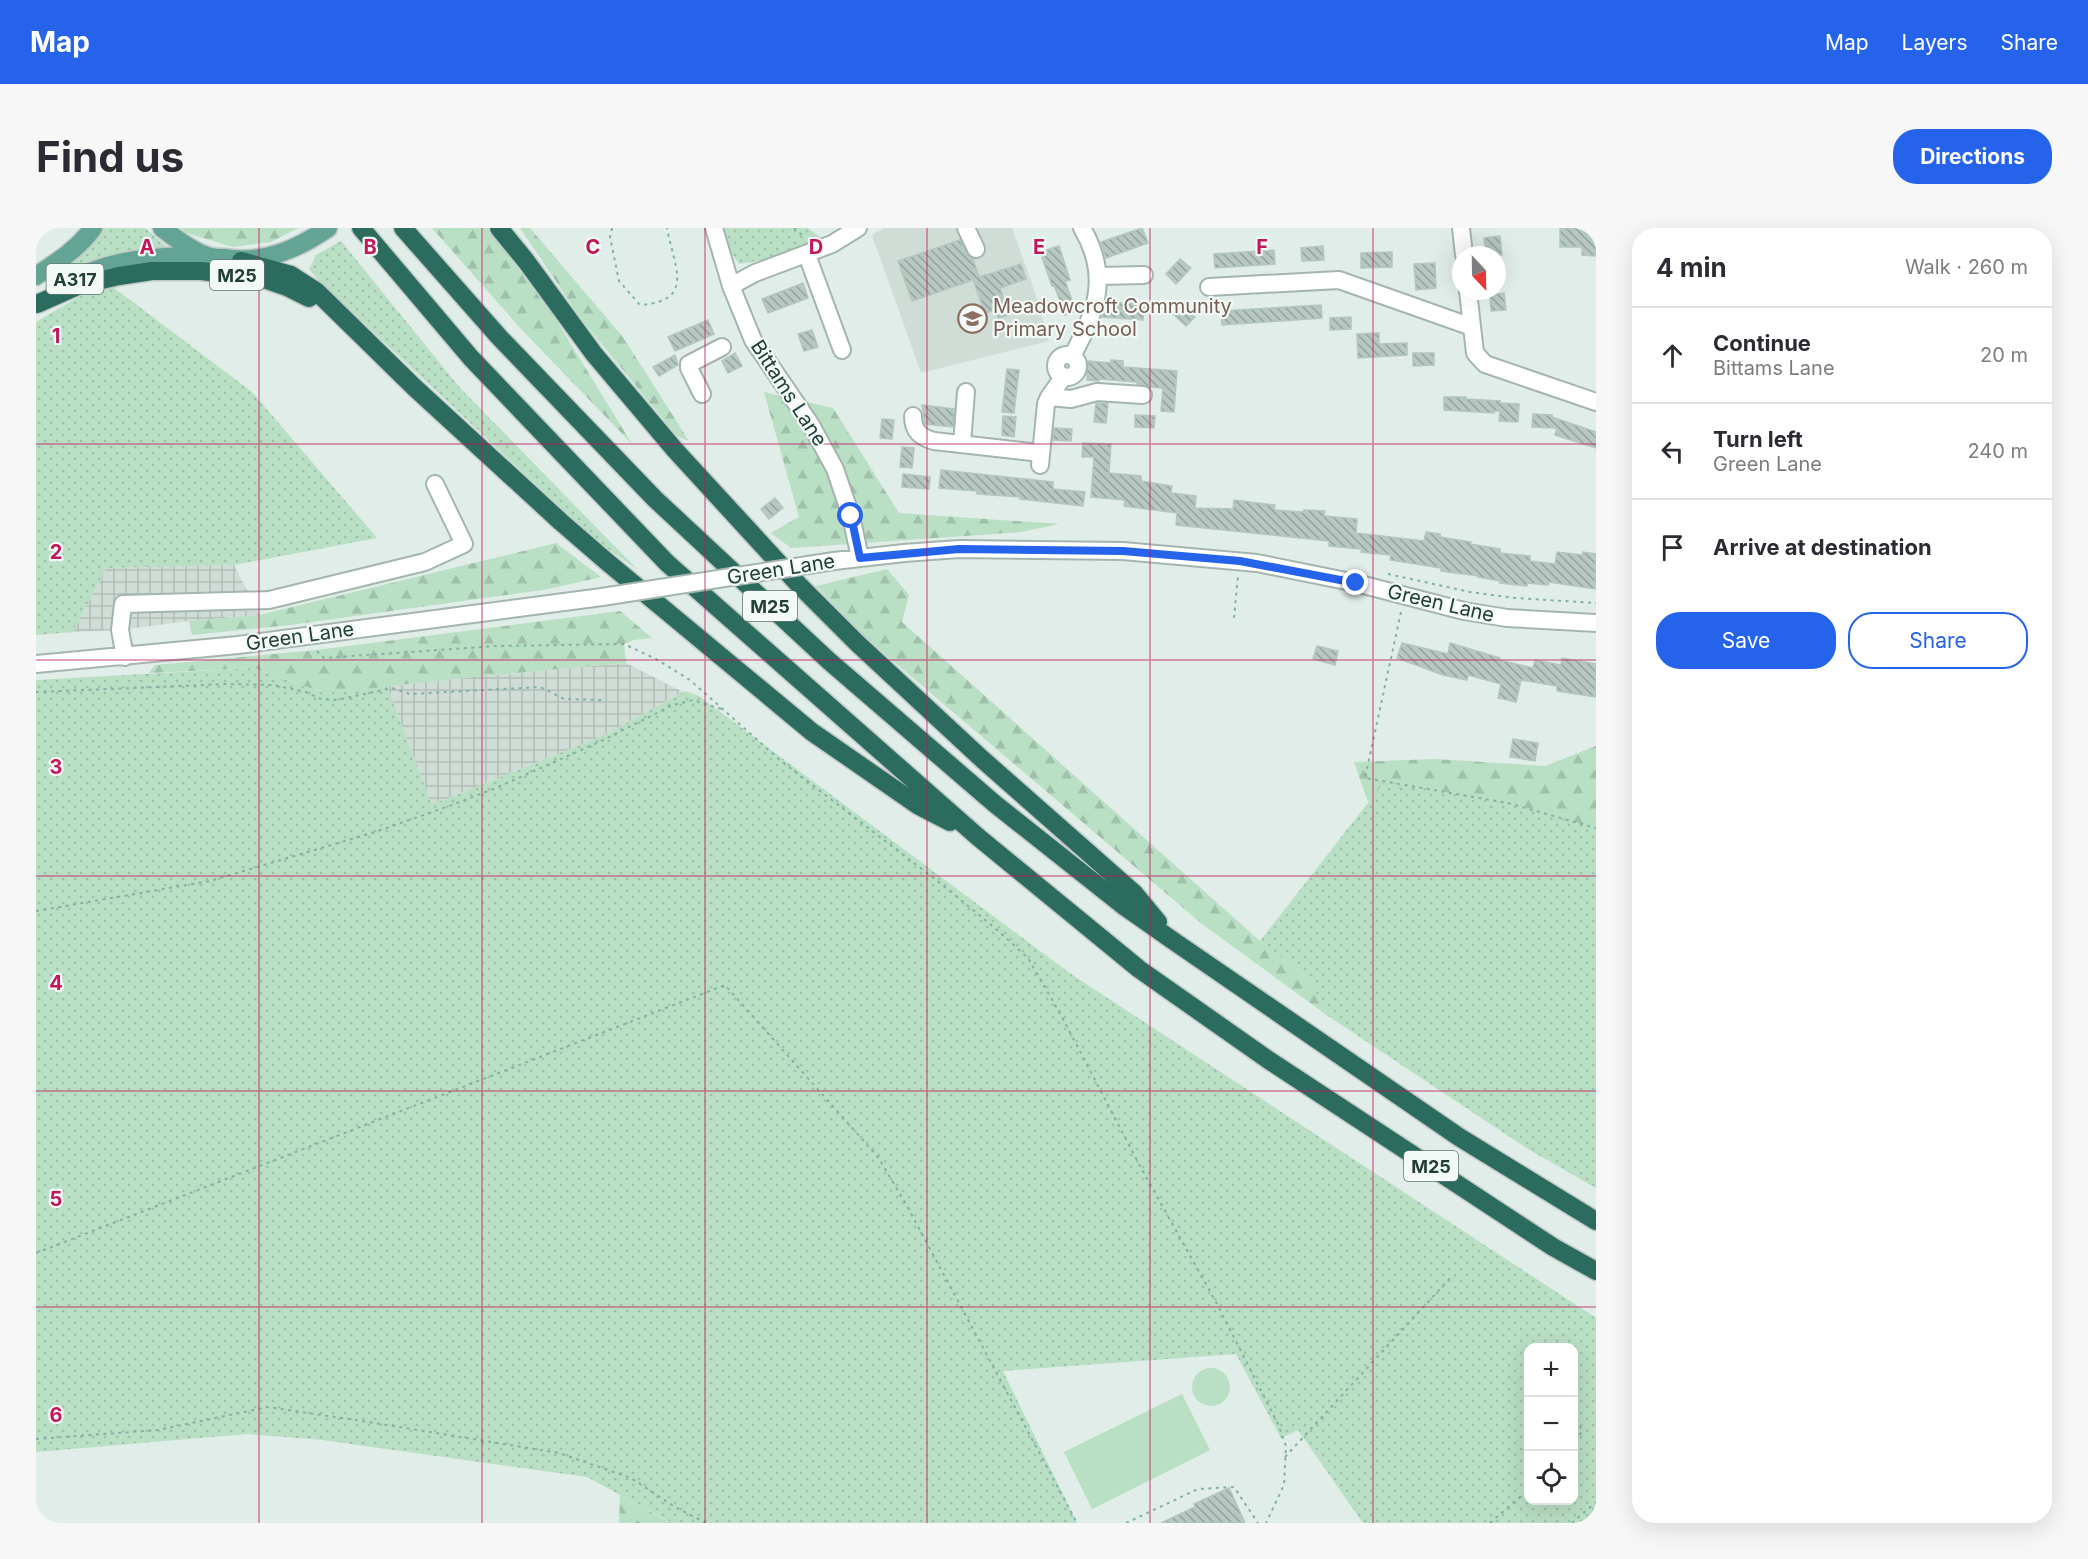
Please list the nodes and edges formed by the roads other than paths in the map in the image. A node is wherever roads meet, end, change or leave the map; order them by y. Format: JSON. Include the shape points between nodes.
{"nodes":[{"id":1,"x":93,"y":228,"type":"edge"},
{"id":2,"x":162,"y":228,"type":"edge"},
{"id":3,"x":328,"y":228,"type":"edge"},
{"id":4,"x":361,"y":228,"type":"edge"},
{"id":5,"x":403,"y":228,"type":"edge"},
{"id":6,"x":499,"y":228,"type":"edge"},
{"id":7,"x":508,"y":228,"type":"edge"},
{"id":8,"x":714,"y":228,"type":"edge"},
{"id":9,"x":858,"y":228,"type":"edge"},
{"id":10,"x":966,"y":228,"type":"edge"},
{"id":11,"x":1082,"y":228,"type":"edge"},
{"id":12,"x":1461,"y":228,"type":"edge"},
{"id":13,"x":1463,"y":246,"type":"edge"},
{"id":14,"x":976,"y":249,"type":"dead end"},
{"id":15,"x":807,"y":255,"type":"junction"},
{"id":16,"x":206,"y":256,"type":"junction"},
{"id":17,"x":241,"y":261,"type":"junction"},
{"id":18,"x":526,"y":261,"type":"junction"},
{"id":19,"x":1144,"y":275,"type":"dead end"},
{"id":20,"x":36,"y":276,"type":"edge"},
{"id":21,"x":1099,"y":276,"type":"junction"},
{"id":22,"x":731,"y":286,"type":"junction"},
{"id":23,"x":1209,"y":287,"type":"dead end"},
{"id":24,"x":1469,"y":300,"type":"edge"},
{"id":25,"x":36,"y":304,"type":"edge"},
{"id":26,"x":345,"y":321,"type":"junction"},
{"id":27,"x":1472,"y":327,"type":"junction"},
{"id":28,"x":722,"y":347,"type":"dead end"},
{"id":29,"x":842,"y":350,"type":"dead end"},
{"id":30,"x":966,"y":392,"type":"dead end"},
{"id":31,"x":702,"y":394,"type":"dead end"},
{"id":32,"x":1143,"y":395,"type":"dead end"},
{"id":33,"x":1049,"y":397,"type":"junction"},
{"id":34,"x":1596,"y":402,"type":"edge"},
{"id":35,"x":913,"y":416,"type":"dead end"},
{"id":36,"x":962,"y":444,"type":"junction"},
{"id":37,"x":435,"y":484,"type":"dead end"},
{"id":38,"x":860,"y":558,"type":"junction"},
{"id":39,"x":1596,"y":623,"type":"edge"},
{"id":40,"x":125,"y":657,"type":"junction"},
{"id":41,"x":36,"y":664,"type":"edge"},
{"id":42,"x":978,"y":837,"type":"junction"},
{"id":43,"x":1175,"y":942,"type":"junction"},
{"id":44,"x":1596,"y":1221,"type":"edge"},
{"id":45,"x":1596,"y":1271,"type":"edge"}],
"edges":[{"from":1,"to":20,"type":"main road","number":"A317","via":[[84,241]]},
{"from":2,"to":16,"type":"main road"},
{"from":3,"to":17,"type":"main road","via":[[272,257]]},
{"from":4,"to":42,"type":"highway","number":"M25","via":[[471,358],[667,563]]},
{"from":5,"to":43,"type":"highway","number":"M25","via":[[500,338],[656,499],[829,661],[995,804]]},
{"from":6,"to":18,"type":"highway","number":"M25"},
{"from":7,"to":18,"type":"highway","number":"M25"},
{"from":8,"to":22,"type":"street","name":"Bittams Lane"},
{"from":9,"to":15,"type":"street"},
{"from":10,"to":14,"type":"street"},
{"from":11,"to":21,"type":"street","via":[[1092,244]]},
{"from":12,"to":13,"type":"street"},
{"from":15,"to":22,"type":"street"},
{"from":15,"to":29,"type":"street","via":[[839,319]]},
{"from":16,"to":17,"type":"main road"},
{"from":16,"to":25,"type":"main road","number":"A317","via":[[159,256],[118,264],[77,278]]},
{"from":17,"to":26,"type":"highway","number":"M25","via":[[291,275],[316,291]]},
{"from":18,"to":43,"type":"highway","number":"M25","via":[[594,354],[675,450],[799,585],[982,759],[1134,893]]},
{"from":19,"to":21,"type":"street"},
{"from":21,"to":33,"type":"street","via":[[1094,313],[1072,356],[1077,369],[1064,376]]},
{"from":22,"to":38,"type":"street","name":"Bittams Lane","via":[[753,340],[825,448],[851,516]]},
{"from":23,"to":27,"type":"street","via":[[1339,280]]},
{"from":24,"to":27,"type":"street"},
{"from":25,"to":26,"type":"highway","number":"M25","via":[[80,285],[119,276],[152,271],[201,272],[261,278],[320,303]]},
{"from":26,"to":42,"type":"highway","number":"M25","via":[[561,522],[812,732],[919,806]]},
{"from":27,"to":34,"type":"street","via":[[1475,353],[1485,364]]},
{"from":28,"to":31,"type":"street","via":[[689,363]]},
{"from":30,"to":36,"type":"street"},
{"from":32,"to":33,"type":"street","via":[[1097,392],[1071,399]]},
{"from":33,"to":36,"type":"street","via":[[1040,459]]},
{"from":35,"to":36,"type":"street","via":[[913,425],[922,437]]},
{"from":37,"to":40,"type":"street","via":[[464,544],[425,562],[269,600],[123,604],[120,630]]},
{"from":38,"to":39,"type":"street","name":"Green Lane","via":[[959,549],[1123,551],[1247,558],[1477,613]]},
{"from":38,"to":40,"type":"street","name":"Green Lane","bridge":true,"via":[[602,597]]},
{"from":40,"to":41,"type":"street","name":"Green Lane"},
{"from":42,"to":45,"type":"highway","number":"M25","via":[[1139,969],[1307,1085],[1553,1247]]},
{"from":43,"to":44,"type":"highway","number":"M25","via":[[1459,1137]]}]}
